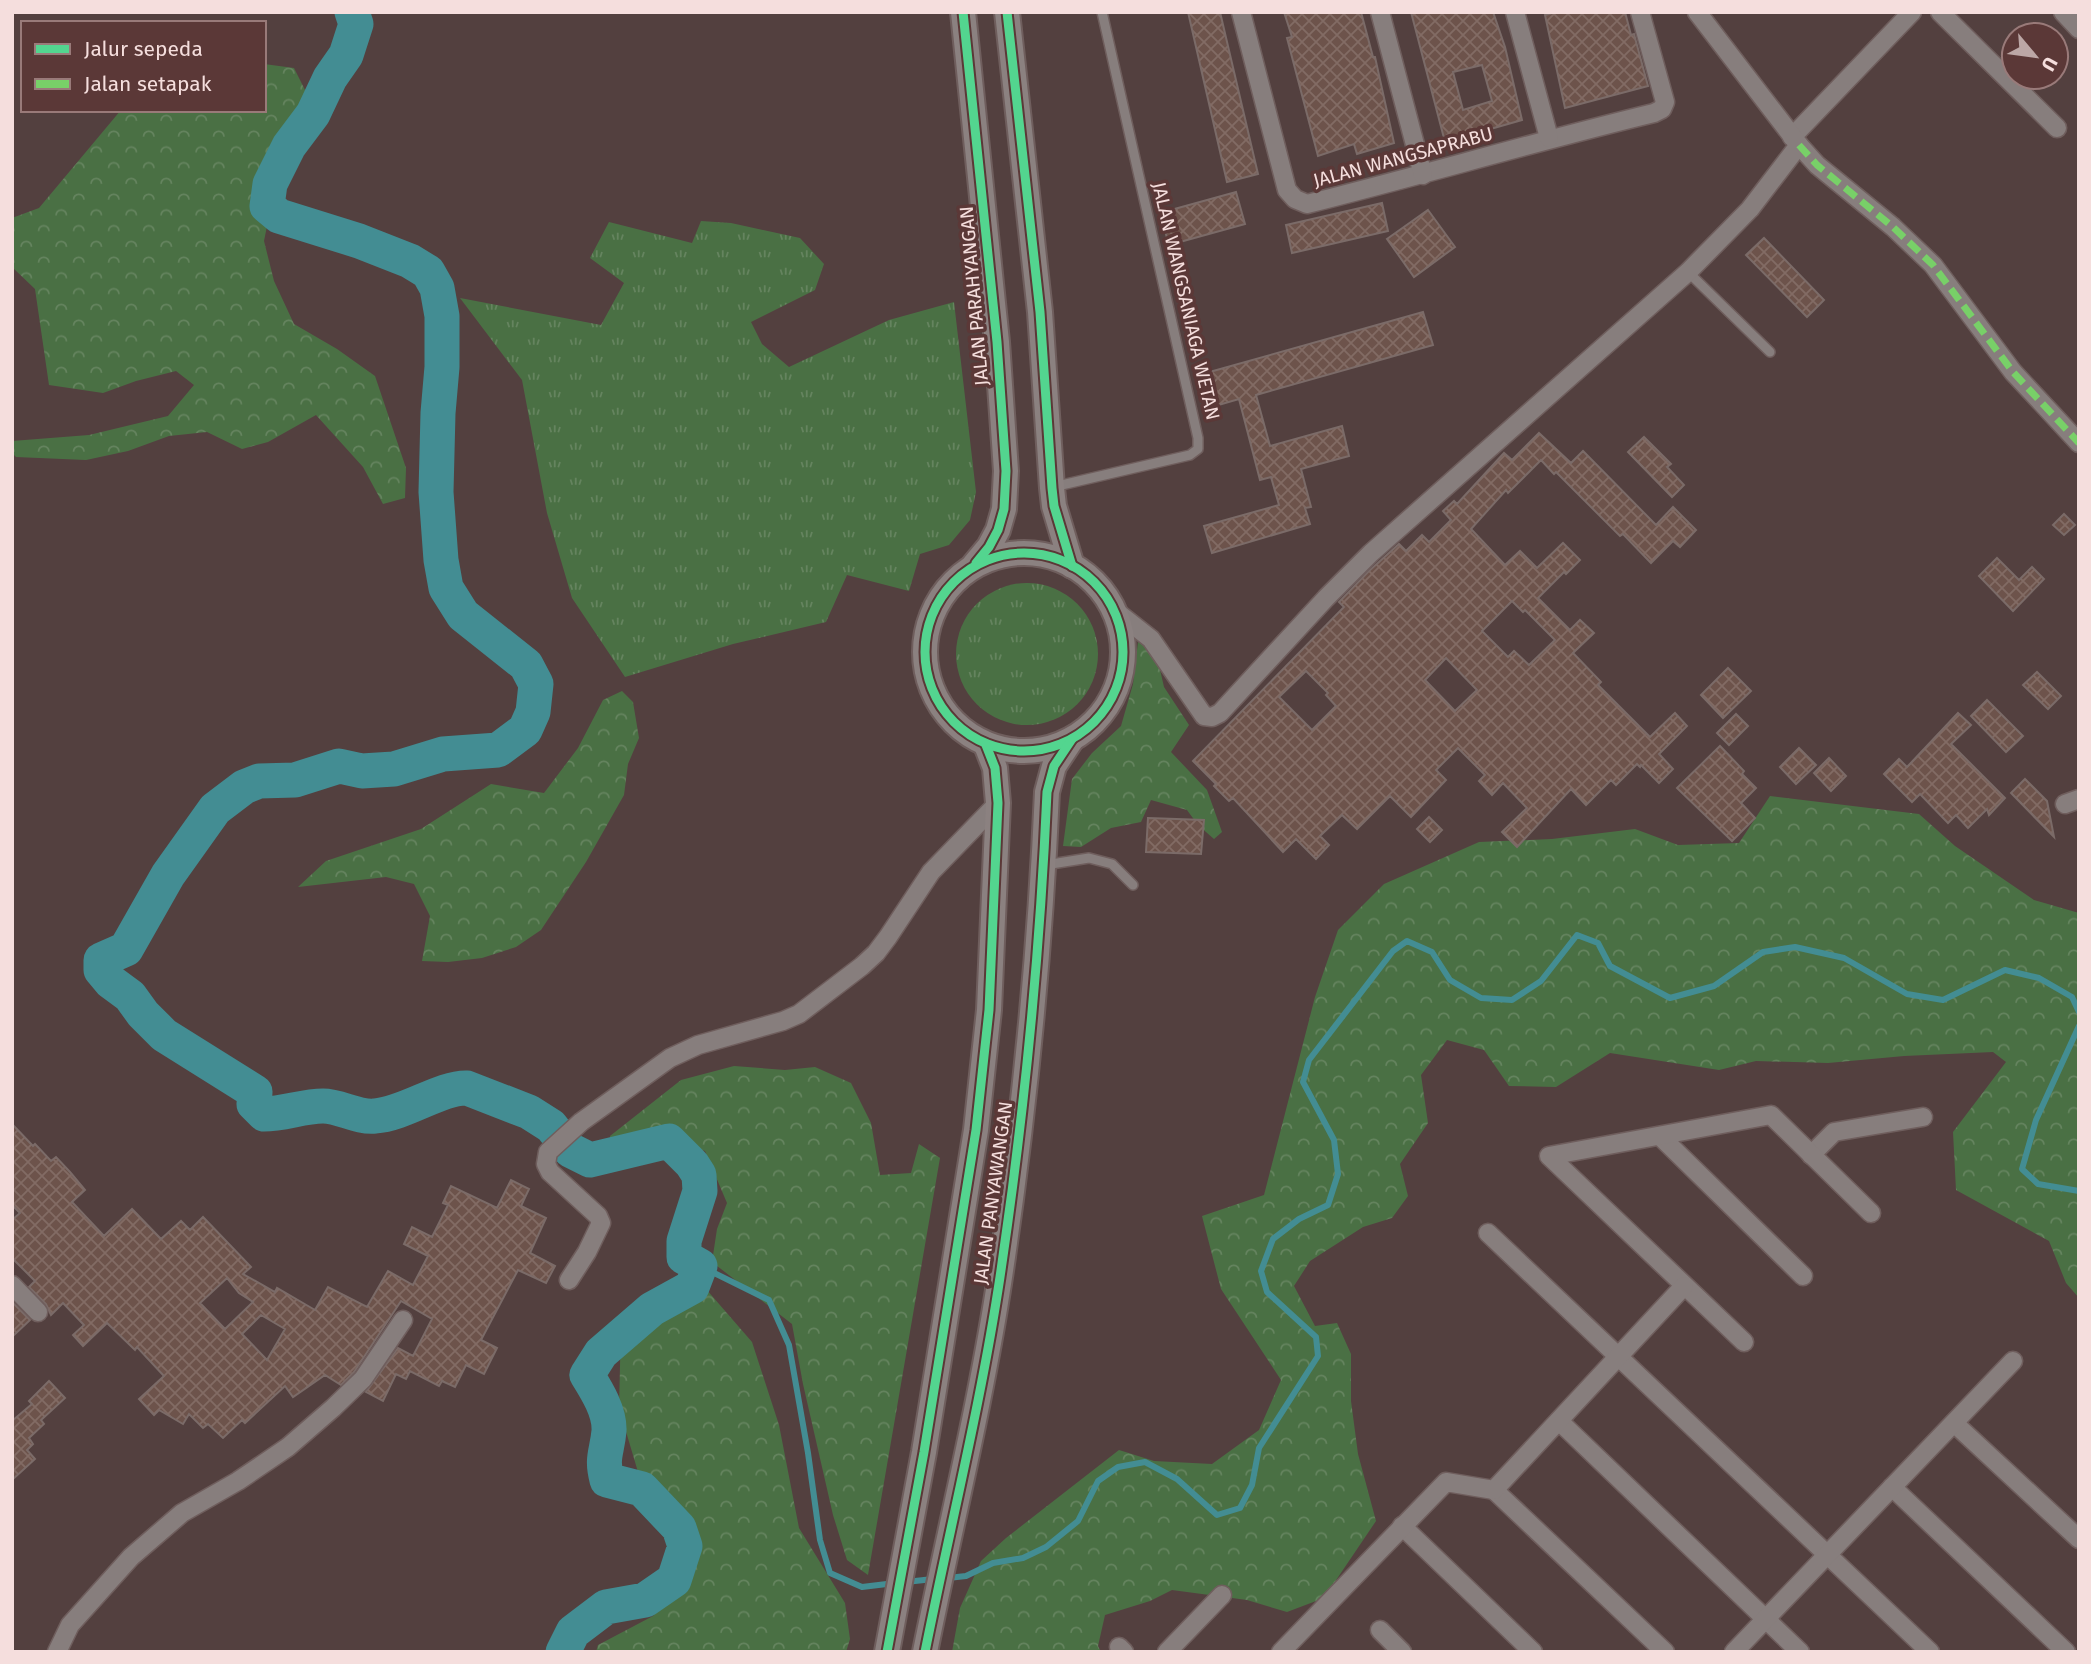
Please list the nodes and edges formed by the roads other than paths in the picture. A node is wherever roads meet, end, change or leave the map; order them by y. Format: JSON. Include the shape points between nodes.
{"nodes":[{"id":1,"x":963,"y":12,"type":"edge"},
{"id":2,"x":1007,"y":12,"type":"edge"},
{"id":3,"x":1102,"y":12,"type":"edge"},
{"id":4,"x":1241,"y":12,"type":"edge"},
{"id":5,"x":1380,"y":12,"type":"edge"},
{"id":6,"x":1515,"y":12,"type":"edge"},
{"id":7,"x":1640,"y":12,"type":"edge"},
{"id":8,"x":1697,"y":12,"type":"edge"},
{"id":9,"x":1912,"y":12,"type":"edge"},
{"id":10,"x":1941,"y":12,"type":"edge"},
{"id":11,"x":2063,"y":12,"type":"edge"},
{"id":12,"x":2079,"y":29,"type":"edge"},
{"id":13,"x":2057,"y":128,"type":"dead end"},
{"id":14,"x":1549,"y":138,"type":"junction"},
{"id":15,"x":1795,"y":141,"type":"junction"},
{"id":16,"x":1423,"y":175,"type":"junction"},
{"id":17,"x":1688,"y":272,"type":"junction"},
{"id":18,"x":1770,"y":352,"type":"dead end"},
{"id":19,"x":2079,"y":443,"type":"edge"},
{"id":20,"x":1052,"y":488,"type":"junction"},
{"id":21,"x":1072,"y":566,"type":"junction"},
{"id":22,"x":971,"y":568,"type":"junction"},
{"id":23,"x":1113,"y":608,"type":"junction"},
{"id":24,"x":1072,"y":739,"type":"junction"},
{"id":25,"x":986,"y":745,"type":"junction"},
{"id":26,"x":998,"y":803,"type":"junction"},
{"id":27,"x":1043,"y":865,"type":"junction"},
{"id":28,"x":1133,"y":885,"type":"dead end"},
{"id":29,"x":1923,"y":1116,"type":"dead end"},
{"id":30,"x":1660,"y":1136,"type":"junction"},
{"id":31,"x":1811,"y":1155,"type":"junction"},
{"id":32,"x":1871,"y":1213,"type":"dead end"},
{"id":33,"x":1488,"y":1233,"type":"dead end"},
{"id":34,"x":1802,"y":1276,"type":"dead end"},
{"id":35,"x":569,"y":1280,"type":"dead end"},
{"id":36,"x":12,"y":1284,"type":"edge"},
{"id":37,"x":1684,"y":1286,"type":"junction"},
{"id":38,"x":38,"y":1312,"type":"dead end"},
{"id":39,"x":403,"y":1320,"type":"dead end"},
{"id":40,"x":1744,"y":1342,"type":"dead end"},
{"id":41,"x":1619,"y":1357,"type":"junction"},
{"id":42,"x":2013,"y":1361,"type":"dead end"},
{"id":43,"x":1559,"y":1421,"type":"junction"},
{"id":44,"x":1954,"y":1423,"type":"junction"},
{"id":45,"x":1892,"y":1487,"type":"junction"},
{"id":46,"x":1494,"y":1490,"type":"junction"},
{"id":47,"x":1402,"y":1526,"type":"junction"},
{"id":48,"x":2079,"y":1539,"type":"edge"},
{"id":49,"x":1827,"y":1554,"type":"junction"},
{"id":50,"x":1222,"y":1595,"type":"dead end"},
{"id":51,"x":1765,"y":1619,"type":"junction"},
{"id":52,"x":1380,"y":1630,"type":"dead end"},
{"id":53,"x":888,"y":1647,"type":"edge"},
{"id":54,"x":925,"y":1651,"type":"edge"},
{"id":55,"x":57,"y":1652,"type":"edge"},
{"id":56,"x":1167,"y":1652,"type":"edge"},
{"id":57,"x":1281,"y":1652,"type":"edge"},
{"id":58,"x":1402,"y":1652,"type":"edge"},
{"id":59,"x":1533,"y":1652,"type":"edge"},
{"id":60,"x":1665,"y":1652,"type":"edge"},
{"id":61,"x":1734,"y":1652,"type":"edge"},
{"id":62,"x":1800,"y":1652,"type":"edge"},
{"id":63,"x":1930,"y":1652,"type":"edge"},
{"id":64,"x":2066,"y":1652,"type":"edge"}],
"edges":[{"from":1,"to":22,"type":"main road","name":"JALAN PARAHYANGAN","via":[[1006,471],[998,530]]},
{"from":2,"to":20,"type":"main road","via":[[1040,312]]},
{"from":3,"to":20,"type":"lane","name":"JALAN WANGSANIAGA WETAN","via":[[1198,449],[1190,455]]},
{"from":4,"to":16,"type":"street","name":"JALAN WANGSAPRABU","via":[[1287,190],[1295,199],[1307,204]]},
{"from":5,"to":16,"type":"street"},
{"from":6,"to":14,"type":"street"},
{"from":7,"to":14,"type":"street","name":"JALAN WANGSAPRABU","via":[[1665,102],[1662,109]]},
{"from":8,"to":15,"type":"street"},
{"from":9,"to":15,"type":"street"},
{"from":10,"to":13,"type":"street"},
{"from":11,"to":12,"type":"street"},
{"from":14,"to":16,"type":"street","name":"JALAN WANGSAPRABU"},
{"from":15,"to":17,"type":"street","via":[[1750,209]]},
{"from":15,"to":19,"type":"street","via":[[1933,265],[2013,372]]},
{"from":17,"to":18,"type":"lane"},
{"from":17,"to":23,"type":"street","via":[[1371,553],[1220,713],[1205,716],[1151,639]]},
{"from":20,"to":21,"type":"main road"},
{"from":21,"to":22,"type":"main road","via":[[1048,556],[1021,553],[995,557]]},
{"from":21,"to":23,"type":"main road","via":[[1096,584]]},
{"from":22,"to":25,"type":"main road","via":[[948,589],[932,616],[925,646],[928,677],[939,705],[960,729]]},
{"from":23,"to":24,"type":"main road","via":[[1122,638],[1122,668],[1113,696],[1095,721]]},
{"from":24,"to":25,"type":"main road","via":[[1044,750]]},
{"from":24,"to":27,"type":"main road","name":"JALAN PANYAWANGAN","via":[[1050,779]]},
{"from":25,"to":26,"type":"main road","name":"JALAN PANYAWANGAN","via":[[995,768]]},
{"from":26,"to":35,"type":"street","via":[[931,872],[876,953],[823,998],[783,1021],[698,1045],[670,1058],[581,1122],[548,1152],[550,1172],[601,1223]]},
{"from":26,"to":53,"type":"main road","name":"JALAN PANYAWANGAN","via":[[989,1010],[976,1130]]},
{"from":27,"to":28,"type":"lane","via":[[1089,858],[1112,864]]},
{"from":27,"to":54,"type":"main road","name":"JALAN PANYAWANGAN","via":[[1024,1097],[1000,1279]]},
{"from":29,"to":31,"type":"street","via":[[1834,1132]]},
{"from":30,"to":31,"type":"street","via":[[1771,1115]]},
{"from":30,"to":34,"type":"street"},
{"from":30,"to":37,"type":"street","via":[[1549,1156]]},
{"from":31,"to":32,"type":"street"},
{"from":33,"to":41,"type":"street"},
{"from":36,"to":38,"type":"street"},
{"from":37,"to":40,"type":"street"},
{"from":37,"to":41,"type":"street"},
{"from":39,"to":55,"type":"street","via":[[363,1379],[333,1408],[288,1447],[182,1513],[131,1556],[70,1625]]},
{"from":41,"to":43,"type":"street"},
{"from":41,"to":49,"type":"street"},
{"from":42,"to":44,"type":"street"},
{"from":43,"to":46,"type":"street"},
{"from":43,"to":51,"type":"street"},
{"from":44,"to":45,"type":"street"},
{"from":44,"to":48,"type":"street"},
{"from":45,"to":49,"type":"street"},
{"from":45,"to":64,"type":"street"},
{"from":46,"to":47,"type":"street","via":[[1446,1482]]},
{"from":46,"to":60,"type":"street"},
{"from":47,"to":57,"type":"street"},
{"from":47,"to":59,"type":"street"},
{"from":49,"to":51,"type":"street"},
{"from":49,"to":63,"type":"street"},
{"from":50,"to":56,"type":"street"},
{"from":51,"to":61,"type":"street"},
{"from":51,"to":62,"type":"street"},
{"from":52,"to":58,"type":"street"}]}
